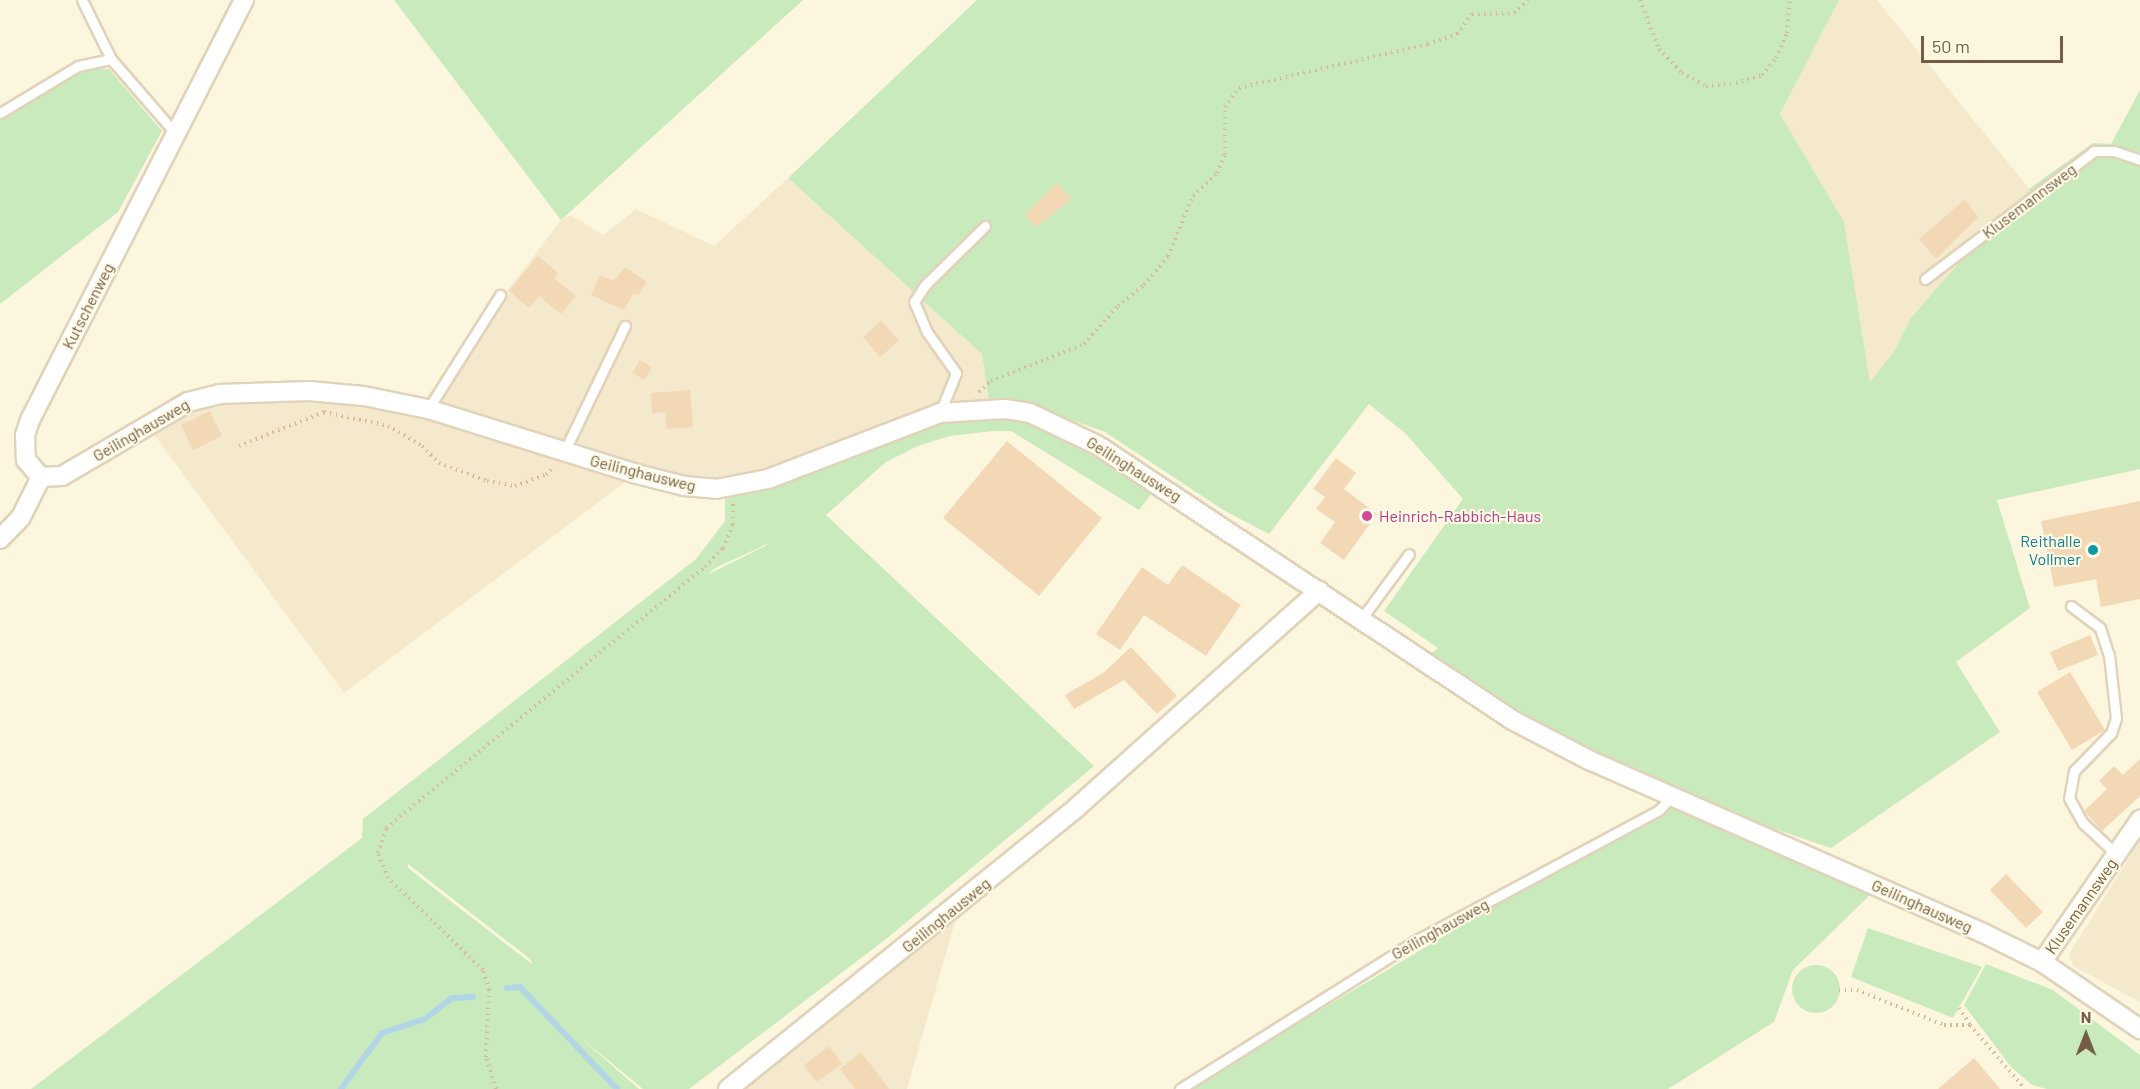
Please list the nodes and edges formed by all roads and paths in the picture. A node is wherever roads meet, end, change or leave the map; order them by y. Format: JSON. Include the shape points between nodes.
{"nodes":[{"id":1,"x":82,"y":0,"type":"edge"},
{"id":2,"x":244,"y":0,"type":"edge"},
{"id":3,"x":1527,"y":0,"type":"edge"},
{"id":4,"x":1640,"y":0,"type":"edge"},
{"id":5,"x":1790,"y":0,"type":"edge"},
{"id":6,"x":111,"y":59,"type":"junction"},
{"id":7,"x":0,"y":113,"type":"edge"},
{"id":8,"x":176,"y":134,"type":"junction"},
{"id":9,"x":2140,"y":159,"type":"edge"},
{"id":10,"x":985,"y":226,"type":"dead end"},
{"id":11,"x":1926,"y":279,"type":"dead end"},
{"id":12,"x":500,"y":295,"type":"dead end"},
{"id":13,"x":625,"y":326,"type":"dead end"},
{"id":14,"x":428,"y":409,"type":"junction"},
{"id":15,"x":958,"y":410,"type":"junction"},
{"id":16,"x":940,"y":413,"type":"junction"},
{"id":17,"x":239,"y":446,"type":"dead end"},
{"id":18,"x":564,"y":452,"type":"junction"},
{"id":19,"x":41,"y":477,"type":"junction"},
{"id":20,"x":733,"y":489,"type":"junction"},
{"id":21,"x":0,"y":539,"type":"edge"},
{"id":22,"x":1409,"y":554,"type":"dead end"},
{"id":23,"x":1319,"y":591,"type":"junction"},
{"id":24,"x":2071,"y":606,"type":"dead end"},
{"id":25,"x":1362,"y":618,"type":"junction"},
{"id":26,"x":1672,"y":796,"type":"junction"},
{"id":27,"x":2140,"y":820,"type":"edge"},
{"id":28,"x":2116,"y":854,"type":"junction"},
{"id":29,"x":2042,"y":962,"type":"junction"},
{"id":30,"x":1839,"y":990,"type":"dead end"},
{"id":31,"x":1959,"y":1008,"type":"dead end"},
{"id":32,"x":2136,"y":1024,"type":"edge"},
{"id":33,"x":1970,"y":1025,"type":"junction"},
{"id":34,"x":496,"y":1089,"type":"edge"},
{"id":35,"x":728,"y":1089,"type":"edge"},
{"id":36,"x":1180,"y":1089,"type":"edge"},
{"id":37,"x":2025,"y":1089,"type":"edge"}],
"edges":[{"from":1,"to":6,"type":"lane"},
{"from":2,"to":8,"type":"street","name":"Kutschenweg"},
{"from":3,"to":15,"type":"path","via":[[1514,13],[1472,14],[1457,34],[1428,44],[1239,88],[1225,107],[1224,154],[1217,173],[1193,196],[1168,256],[1144,285],[1118,306],[1084,344],[991,381]]},
{"from":4,"to":5,"type":"path","via":[[1659,49],[1682,73],[1707,86],[1762,75],[1776,58],[1786,33]]},
{"from":6,"to":7,"type":"lane","via":[[78,66]]},
{"from":6,"to":8,"type":"lane"},
{"from":8,"to":19,"type":"street","name":"Kutschenweg","via":[[30,420],[25,435],[26,460]]},
{"from":9,"to":11,"type":"lane","name":"Klusemannsweg","via":[[2114,151],[2094,151]]},
{"from":10,"to":16,"type":"lane","via":[[925,285],[914,302],[918,317],[956,373]]},
{"from":12,"to":14,"type":"lane"},
{"from":13,"to":18,"type":"lane"},
{"from":14,"to":18,"type":"street","name":"Geilinghausweg"},
{"from":14,"to":19,"type":"street","name":"Geilinghausweg","via":[[364,396],[309,392],[212,395],[188,402],[62,476]]},
{"from":15,"to":16,"type":"street","name":"Geilinghausweg"},
{"from":15,"to":23,"type":"street","name":"Geilinghausweg","via":[[1013,410],[1063,426]]},
{"from":16,"to":20,"type":"street","name":"Geilinghausweg"},
{"from":17,"to":18,"type":"path","via":[[324,412],[388,426],[422,446],[439,463],[487,481],[515,486],[546,474]]},
{"from":18,"to":20,"type":"street","name":"Geilinghausweg","via":[[684,486]]},
{"from":19,"to":21,"type":"street","via":[[21,517]]},
{"from":20,"to":34,"type":"path","via":[[733,524],[723,548],[705,567],[386,828],[378,853],[388,878],[483,970],[489,990],[485,1039]]},
{"from":22,"to":25,"type":"lane"},
{"from":23,"to":25,"type":"street","name":"Geilinghausweg"},
{"from":23,"to":35,"type":"street","name":"Geilinghausweg","via":[[1076,808]]},
{"from":24,"to":28,"type":"lane","via":[[2100,628],[2109,655],[2116,717],[2111,733],[2074,771],[2069,798],[2083,823]]},
{"from":25,"to":26,"type":"street","name":"Geilinghausweg","via":[[1512,720],[1589,760]]},
{"from":26,"to":29,"type":"street","name":"Geilinghausweg"},
{"from":26,"to":36,"type":"lane","name":"Geilinghausweg","via":[[1659,810],[1413,942]]},
{"from":27,"to":28,"type":"street","name":"Klusemannsweg"},
{"from":28,"to":29,"type":"street","name":"Klusemannsweg"},
{"from":29,"to":32,"type":"street","name":"Geilinghausweg"},
{"from":30,"to":33,"type":"path","via":[[1857,990],[1944,1025]]},
{"from":31,"to":33,"type":"path"},
{"from":33,"to":37,"type":"path"}]}
